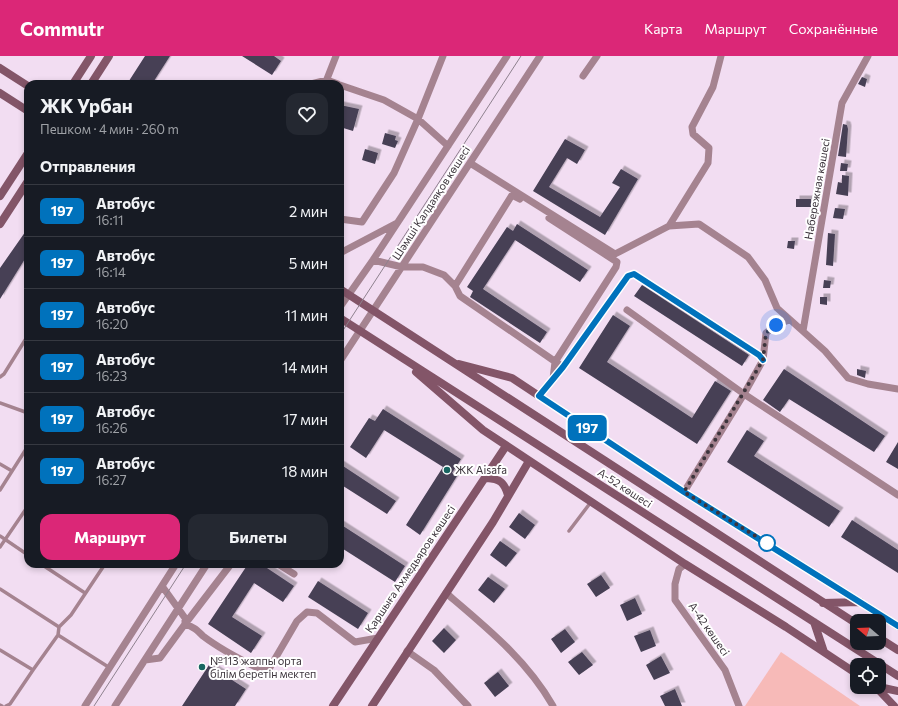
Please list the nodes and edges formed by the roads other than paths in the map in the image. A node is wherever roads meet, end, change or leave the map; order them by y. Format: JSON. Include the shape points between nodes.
{"nodes":[{"id":1,"x":91,"y":56,"type":"edge"},
{"id":2,"x":109,"y":56,"type":"edge"},
{"id":3,"x":336,"y":56,"type":"edge"},
{"id":4,"x":443,"y":56,"type":"edge"},
{"id":5,"x":507,"y":56,"type":"edge"},
{"id":6,"x":540,"y":56,"type":"edge"},
{"id":7,"x":597,"y":56,"type":"edge"},
{"id":8,"x":722,"y":56,"type":"edge"},
{"id":9,"x":868,"y":56,"type":"edge"},
{"id":10,"x":0,"y":68,"type":"edge"},
{"id":11,"x":583,"y":76,"type":"dead end"},
{"id":12,"x":76,"y":80,"type":"edge"},
{"id":13,"x":94,"y":80,"type":"edge"},
{"id":14,"x":327,"y":80,"type":"edge"},
{"id":15,"x":24,"y":83,"type":"edge"},
{"id":16,"x":344,"y":86,"type":"edge"},
{"id":17,"x":0,"y":93,"type":"edge"},
{"id":18,"x":24,"y":108,"type":"edge"},
{"id":19,"x":418,"y":119,"type":"junction"},
{"id":20,"x":448,"y":146,"type":"junction"},
{"id":21,"x":24,"y":159,"type":"edge"},
{"id":22,"x":470,"y":163,"type":"junction"},
{"id":23,"x":24,"y":187,"type":"edge"},
{"id":24,"x":0,"y":196,"type":"edge"},
{"id":25,"x":344,"y":220,"type":"edge"},
{"id":26,"x":398,"y":223,"type":"junction"},
{"id":27,"x":0,"y":224,"type":"edge"},
{"id":28,"x":669,"y":226,"type":"junction"},
{"id":29,"x":344,"y":251,"type":"edge"},
{"id":30,"x":373,"y":260,"type":"junction"},
{"id":31,"x":402,"y":268,"type":"junction"},
{"id":32,"x":455,"y":286,"type":"junction"},
{"id":33,"x":344,"y":291,"type":"edge"},
{"id":34,"x":349,"y":294,"type":"junction"},
{"id":35,"x":344,"y":301,"type":"edge"},
{"id":36,"x":627,"y":310,"type":"dead end"},
{"id":37,"x":372,"y":311,"type":"junction"},
{"id":38,"x":788,"y":320,"type":"junction"},
{"id":39,"x":344,"y":321,"type":"edge"},
{"id":40,"x":359,"y":330,"type":"junction"},
{"id":41,"x":803,"y":331,"type":"junction"},
{"id":42,"x":24,"y":342,"type":"edge"},
{"id":43,"x":387,"y":349,"type":"junction"},
{"id":44,"x":344,"y":354,"type":"edge"},
{"id":45,"x":763,"y":360,"type":"junction"},
{"id":46,"x":452,"y":362,"type":"junction"},
{"id":47,"x":555,"y":362,"type":"junction"},
{"id":48,"x":563,"y":367,"type":"junction"},
{"id":49,"x":0,"y":377,"type":"edge"},
{"id":50,"x":553,"y":379,"type":"junction"},
{"id":51,"x":898,"y":389,"type":"edge"},
{"id":52,"x":744,"y":394,"type":"junction"},
{"id":53,"x":539,"y":396,"type":"junction"},
{"id":54,"x":0,"y":403,"type":"edge"},
{"id":55,"x":24,"y":412,"type":"edge"},
{"id":56,"x":506,"y":446,"type":"junction"},
{"id":57,"x":24,"y":452,"type":"edge"},
{"id":58,"x":529,"y":461,"type":"junction"},
{"id":59,"x":0,"y":464,"type":"edge"},
{"id":60,"x":12,"y":471,"type":"junction"},
{"id":61,"x":487,"y":478,"type":"junction"},
{"id":62,"x":0,"y":490,"type":"edge"},
{"id":63,"x":684,"y":492,"type":"junction"},
{"id":64,"x":508,"y":495,"type":"junction"},
{"id":65,"x":898,"y":495,"type":"edge"},
{"id":66,"x":591,"y":502,"type":"junction"},
{"id":67,"x":24,"y":512,"type":"edge"},
{"id":68,"x":570,"y":531,"type":"dead end"},
{"id":69,"x":0,"y":536,"type":"edge"},
{"id":70,"x":5,"y":540,"type":"junction"},
{"id":71,"x":0,"y":547,"type":"edge"},
{"id":72,"x":24,"y":552,"type":"edge"},
{"id":73,"x":685,"y":564,"type":"junction"},
{"id":74,"x":47,"y":568,"type":"edge"},
{"id":75,"x":102,"y":568,"type":"edge"},
{"id":76,"x":173,"y":568,"type":"edge"},
{"id":77,"x":204,"y":568,"type":"edge"},
{"id":78,"x":228,"y":568,"type":"edge"},
{"id":79,"x":284,"y":568,"type":"edge"},
{"id":80,"x":294,"y":574,"type":"dead end"},
{"id":81,"x":162,"y":586,"type":"junction"},
{"id":82,"x":0,"y":589,"type":"edge"},
{"id":83,"x":85,"y":593,"type":"junction"},
{"id":84,"x":446,"y":593,"type":"junction"},
{"id":85,"x":860,"y":602,"type":"junction"},
{"id":86,"x":823,"y":603,"type":"junction"},
{"id":87,"x":179,"y":608,"type":"junction"},
{"id":88,"x":850,"y":620,"type":"edge"},
{"id":89,"x":814,"y":622,"type":"junction"},
{"id":90,"x":185,"y":624,"type":"junction"},
{"id":91,"x":898,"y":626,"type":"edge"},
{"id":92,"x":59,"y":627,"type":"junction"},
{"id":93,"x":58,"y":635,"type":"junction"},
{"id":94,"x":378,"y":638,"type":"junction"},
{"id":95,"x":886,"y":642,"type":"edge"},
{"id":96,"x":0,"y":650,"type":"edge"},
{"id":97,"x":898,"y":650,"type":"edge"},
{"id":98,"x":407,"y":651,"type":"junction"},
{"id":99,"x":824,"y":652,"type":"junction"},
{"id":100,"x":145,"y":660,"type":"junction"},
{"id":101,"x":110,"y":668,"type":"junction"},
{"id":102,"x":850,"y":669,"type":"edge"},
{"id":103,"x":32,"y":670,"type":"junction"},
{"id":104,"x":898,"y":676,"type":"edge"},
{"id":105,"x":886,"y":689,"type":"edge"},
{"id":106,"x":898,"y":691,"type":"edge"},
{"id":107,"x":884,"y":694,"type":"edge"},
{"id":108,"x":6,"y":706,"type":"edge"},
{"id":109,"x":85,"y":706,"type":"edge"},
{"id":110,"x":115,"y":706,"type":"edge"},
{"id":111,"x":333,"y":706,"type":"edge"},
{"id":112,"x":372,"y":706,"type":"edge"},
{"id":113,"x":468,"y":706,"type":"edge"},
{"id":114,"x":553,"y":706,"type":"edge"},
{"id":115,"x":739,"y":706,"type":"edge"},
{"id":116,"x":894,"y":706,"type":"edge"}],
"edges":[{"from":1,"to":12,"type":"street"},
{"from":2,"to":13,"type":"street"},
{"from":3,"to":14,"type":"street"},
{"from":4,"to":19,"type":"street"},
{"from":5,"to":20,"type":"street","name":"Шәмші Қалдаяқов көшесі"},
{"from":6,"to":22,"type":"street","name":"Шәмші Қалдаяқов көшесі"},
{"from":7,"to":11,"type":"street"},
{"from":8,"to":28,"type":"street","via":[[713,87],[692,127],[694,134],[710,148],[708,163]]},
{"from":9,"to":41,"type":"street","name":"Набережная көшесі","via":[[842,103]]},
{"from":10,"to":15,"type":"street"},
{"from":16,"to":19,"type":"street","via":[[384,100]]},
{"from":17,"to":18,"type":"street"},
{"from":19,"to":20,"type":"street"},
{"from":19,"to":25,"type":"street","via":[[394,172],[362,222]]},
{"from":20,"to":26,"type":"street","name":"Шәмші Қалдаяқов көшесі"},
{"from":21,"to":24,"type":"street"},
{"from":22,"to":28,"type":"street","via":[[615,254]]},
{"from":22,"to":31,"type":"street","name":"Шәмші Қалдаяқов көшесі"},
{"from":23,"to":27,"type":"street"},
{"from":26,"to":29,"type":"street"},
{"from":26,"to":30,"type":"street","name":"Шәмші Қалдаяқов көшесі"},
{"from":28,"to":38,"type":"street","via":[[699,224],[748,257],[765,280],[777,308]]},
{"from":30,"to":31,"type":"street"},
{"from":30,"to":34,"type":"street","name":"Шәмші Қалдаяқов көшесі"},
{"from":31,"to":32,"type":"street","via":[[423,267],[444,275]]},
{"from":31,"to":37,"type":"street","name":"Шәмші Қалдаяқов көшесі"},
{"from":32,"to":47,"type":"street","via":[[460,296]]},
{"from":32,"to":47,"type":"street","via":[[512,196],[617,262]]},
{"from":33,"to":34,"type":"street","name":"А-52 көшесі"},
{"from":34,"to":35,"type":"street","name":"Шәмші Қалдаяқов көшесі"},
{"from":34,"to":37,"type":"street","name":"А-52 көшесі"},
{"from":36,"to":52,"type":"street"},
{"from":37,"to":40,"type":"street","name":"Шәмші Қалдаяқов көшесі"},
{"from":37,"to":46,"type":"street","name":"А-52 көшесі"},
{"from":38,"to":41,"type":"street"},
{"from":38,"to":45,"type":"street","via":[[766,333]]},
{"from":39,"to":40,"type":"street","name":"А-52 көшесі"},
{"from":40,"to":43,"type":"street","name":"А-52 көшесі"},
{"from":40,"to":44,"type":"street","name":"Шәмші Қалдаяқов көшесі"},
{"from":41,"to":51,"type":"street","via":[[825,351],[848,378]]},
{"from":42,"to":49,"type":"lane"},
{"from":43,"to":56,"type":"street","via":[[483,430]]},
{"from":43,"to":89,"type":"street","name":"А-52 көшесі"},
{"from":45,"to":48,"type":"street","via":[[634,274],[628,276]]},
{"from":45,"to":52,"type":"street"},
{"from":46,"to":53,"type":"street","via":[[512,378]]},
{"from":46,"to":86,"type":"street","name":"А-52 көшесі"},
{"from":47,"to":48,"type":"street"},
{"from":47,"to":50,"type":"street"},
{"from":48,"to":50,"type":"street"},
{"from":50,"to":53,"type":"street"},
{"from":52,"to":63,"type":"street"},
{"from":52,"to":65,"type":"street"},
{"from":53,"to":63,"type":"street"},
{"from":54,"to":55,"type":"lane"},
{"from":56,"to":58,"type":"street"},
{"from":56,"to":61,"type":"street","name":"Қаршыға Ахмедьяров көшесі"},
{"from":57,"to":60,"type":"lane"},
{"from":58,"to":64,"type":"street"},
{"from":58,"to":66,"type":"street"},
{"from":59,"to":60,"type":"lane"},
{"from":60,"to":62,"type":"lane"},
{"from":61,"to":64,"type":"street","via":[[499,479],[505,483]]},
{"from":61,"to":94,"type":"street","name":"Қаршыға Ахмедьяров көшесі","via":[[479,485]]},
{"from":63,"to":85,"type":"street"},
{"from":64,"to":84,"type":"street"},
{"from":66,"to":68,"type":"lane"},
{"from":66,"to":73,"type":"street"},
{"from":67,"to":70,"type":"lane"},
{"from":69,"to":70,"type":"lane"},
{"from":70,"to":71,"type":"lane"},
{"from":70,"to":72,"type":"lane"},
{"from":73,"to":99,"type":"street"},
{"from":73,"to":115,"type":"street","name":"А-42 көшесі","via":[[679,569],[675,584],[675,600],[725,670]]},
{"from":74,"to":83,"type":"lane"},
{"from":75,"to":83,"type":"lane"},
{"from":76,"to":81,"type":"street"},
{"from":77,"to":87,"type":"street"},
{"from":78,"to":90,"type":"street"},
{"from":79,"to":80,"type":"street"},
{"from":81,"to":87,"type":"street"},
{"from":81,"to":101,"type":"street"},
{"from":82,"to":92,"type":"lane"},
{"from":83,"to":92,"type":"lane","via":[[71,615]]},
{"from":84,"to":98,"type":"street"},
{"from":84,"to":114,"type":"street","via":[[518,658],[545,691]]},
{"from":85,"to":86,"type":"street"},
{"from":85,"to":91,"type":"street"},
{"from":86,"to":88,"type":"street","name":"А-52 көшесі"},
{"from":87,"to":90,"type":"street","via":[[185,618]]},
{"from":87,"to":100,"type":"street"},
{"from":89,"to":99,"type":"street"},
{"from":89,"to":104,"type":"street","name":"А-52 көшесі"},
{"from":90,"to":94,"type":"street","via":[[196,628],[203,635],[264,671],[270,669],[297,621],[307,612],[317,613],[355,642]]},
{"from":90,"to":100,"type":"street","via":[[160,658]]},
{"from":92,"to":93,"type":"lane"},
{"from":93,"to":101,"type":"lane"},
{"from":93,"to":103,"type":"lane"},
{"from":94,"to":111,"type":"street","name":"Қаршыға Ахмедьяров көшесі"},
{"from":95,"to":97,"type":"street"},
{"from":96,"to":103,"type":"lane"},
{"from":98,"to":112,"type":"street"},
{"from":98,"to":113,"type":"street","via":[[434,670]]},
{"from":99,"to":102,"type":"street"},
{"from":100,"to":110,"type":"street"},
{"from":101,"to":109,"type":"street"},
{"from":103,"to":108,"type":"lane","via":[[10,704]]},
{"from":105,"to":106,"type":"street"},
{"from":107,"to":116,"type":"street"}]}
